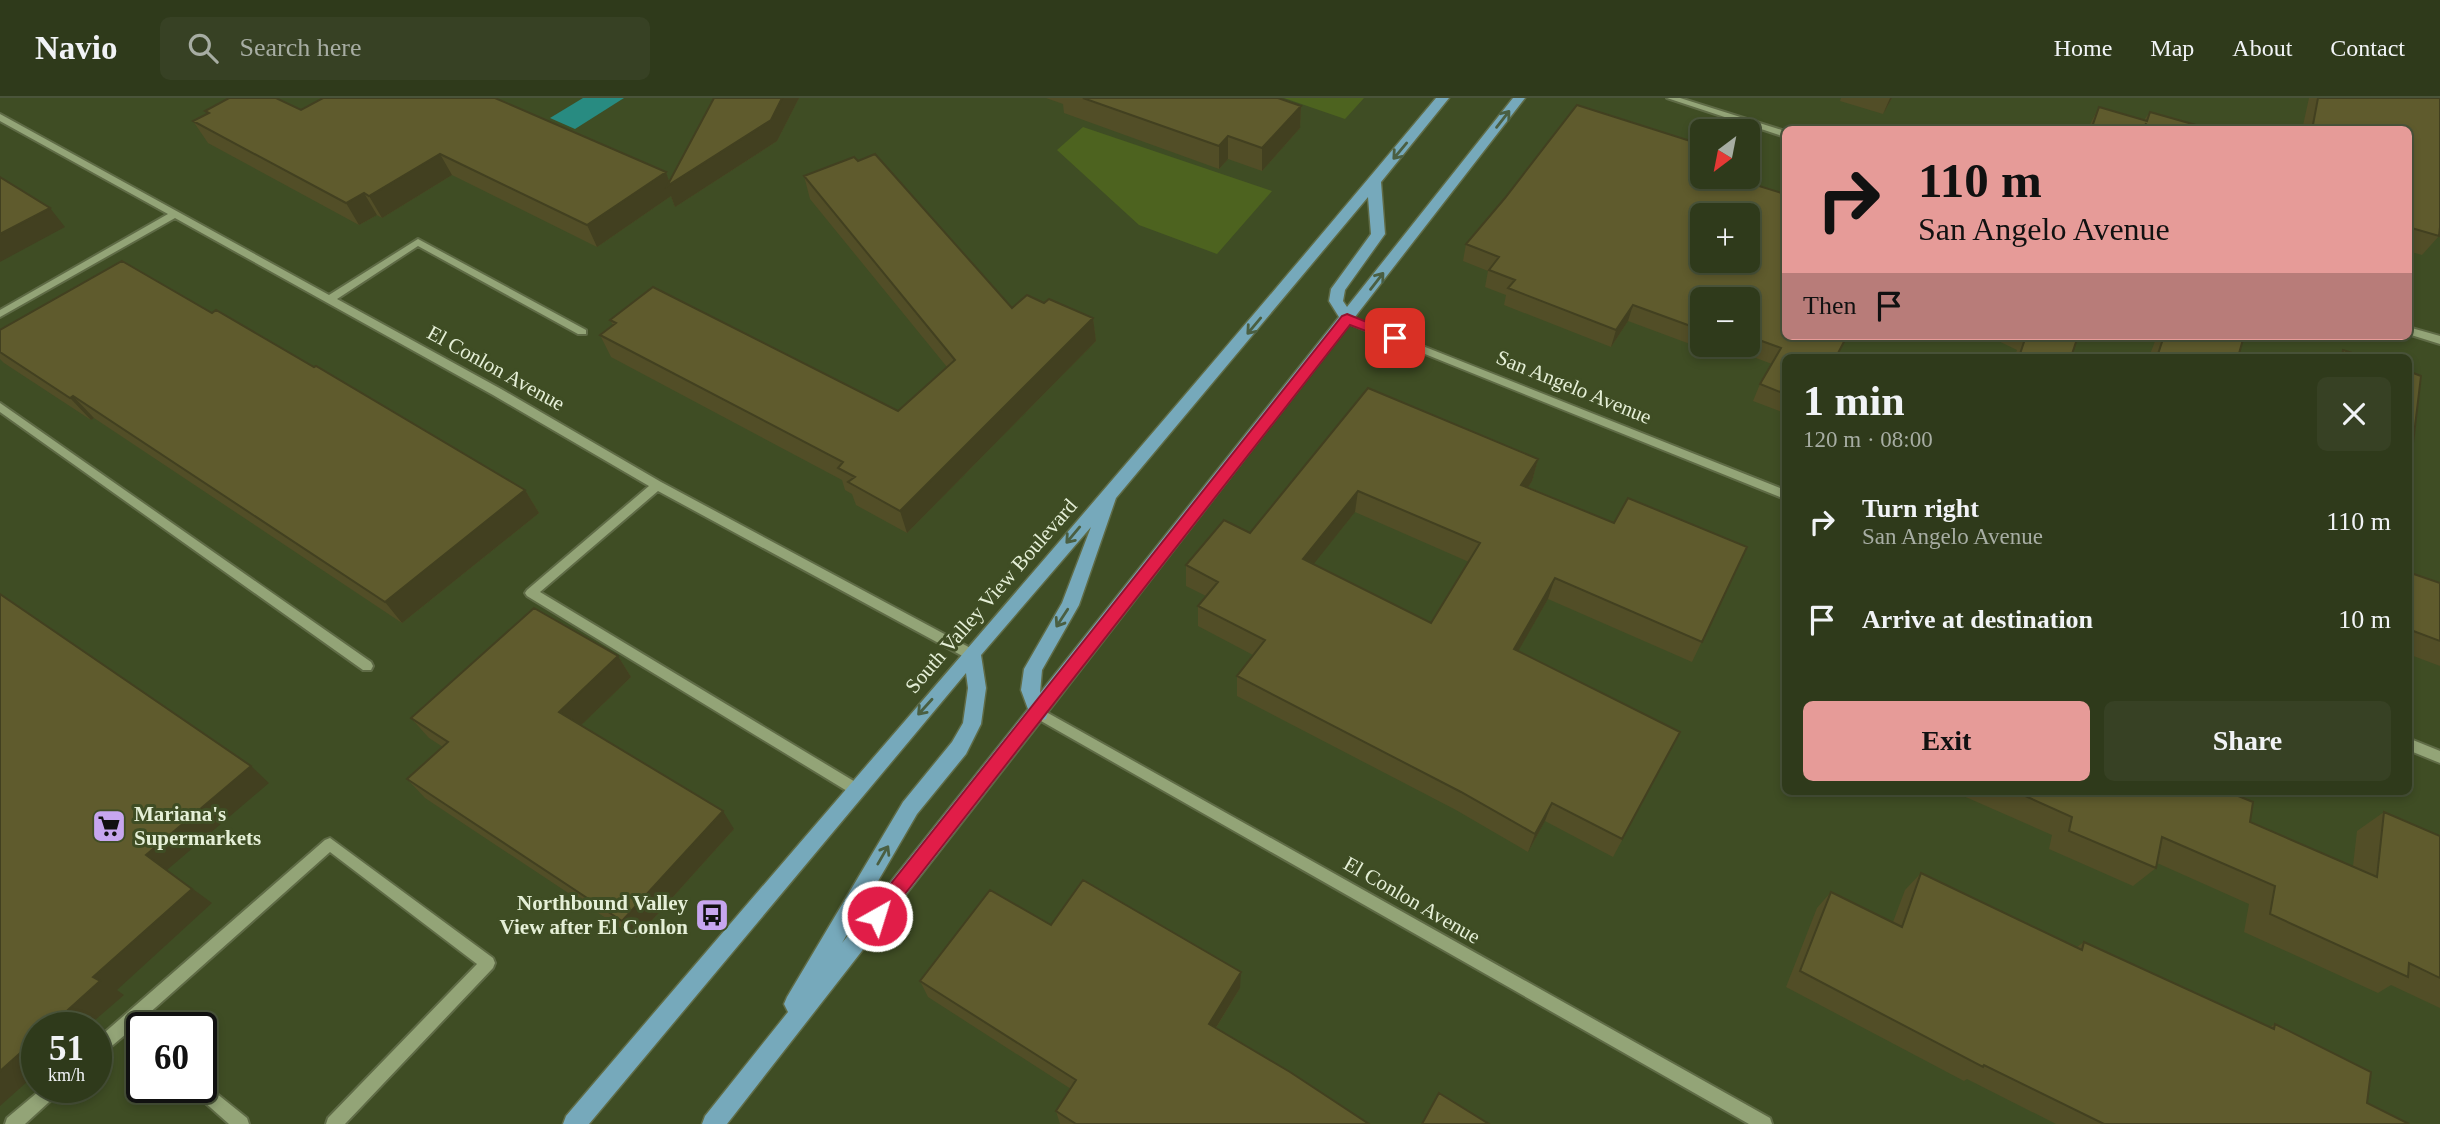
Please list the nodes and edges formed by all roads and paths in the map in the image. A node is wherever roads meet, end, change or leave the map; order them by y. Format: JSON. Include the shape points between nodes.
{"nodes":[{"id":1,"x":1443,"y":98,"type":"edge"},
{"id":2,"x":1519,"y":98,"type":"edge"},
{"id":3,"x":1671,"y":98,"type":"edge"},
{"id":4,"x":0,"y":117,"type":"edge"},
{"id":5,"x":1782,"y":133,"type":"edge"},
{"id":6,"x":1374,"y":181,"type":"junction"},
{"id":7,"x":175,"y":214,"type":"junction"},
{"id":8,"x":330,"y":299,"type":"junction"},
{"id":9,"x":0,"y":314,"type":"edge"},
{"id":10,"x":1347,"y":319,"type":"junction"},
{"id":11,"x":2412,"y":331,"type":"edge"},
{"id":12,"x":582,"y":332,"type":"dead end"},
{"id":13,"x":2440,"y":341,"type":"edge"},
{"id":14,"x":0,"y":407,"type":"edge"},
{"id":15,"x":657,"y":485,"type":"junction"},
{"id":16,"x":1114,"y":486,"type":"junction"},
{"id":17,"x":1782,"y":494,"type":"edge"},
{"id":18,"x":972,"y":655,"type":"junction"},
{"id":19,"x":367,"y":666,"type":"dead end"},
{"id":20,"x":1039,"y":713,"type":"junction"},
{"id":21,"x":2412,"y":746,"type":"edge"},
{"id":22,"x":2440,"y":757,"type":"edge"},
{"id":23,"x":857,"y":790,"type":"junction"},
{"id":24,"x":140,"y":1012,"type":"edge"},
{"id":25,"x":126,"y":1024,"type":"edge"},
{"id":26,"x":112,"y":1037,"type":"edge"},
{"id":27,"x":761,"y":1061,"type":"junction"},
{"id":28,"x":37,"y":1103,"type":"edge"},
{"id":29,"x":217,"y":1103,"type":"edge"},
{"id":30,"x":13,"y":1124,"type":"edge"},
{"id":31,"x":241,"y":1124,"type":"edge"},
{"id":32,"x":334,"y":1124,"type":"edge"},
{"id":33,"x":574,"y":1124,"type":"edge"},
{"id":34,"x":713,"y":1124,"type":"edge"},
{"id":35,"x":1764,"y":1124,"type":"edge"}],
"edges":[{"from":1,"to":6,"type":"main road","name":"South Valley View Boulevard","one_way":true},
{"from":10,"to":2,"type":"main road","one_way":true},
{"from":3,"to":5,"type":"street"},
{"from":4,"to":7,"type":"street","name":"El Conlon Avenue"},
{"from":6,"to":10,"type":"main road","via":[[1378,234],[1338,289],[1336,301]]},
{"from":6,"to":16,"type":"main road","name":"South Valley View Boulevard","one_way":true},
{"from":7,"to":8,"type":"street","name":"El Conlon Avenue"},
{"from":7,"to":9,"type":"street"},
{"from":8,"to":12,"type":"street","via":[[418,242]]},
{"from":8,"to":15,"type":"street","name":"El Conlon Avenue"},
{"from":10,"to":17,"type":"street","name":"San Angelo Avenue"},
{"from":10,"to":20,"type":"main road"},
{"from":11,"to":13,"type":"street"},
{"from":14,"to":19,"type":"street"},
{"from":15,"to":18,"type":"street","name":"El Conlon Avenue"},
{"from":15,"to":23,"type":"street","via":[[531,593]]},
{"from":16,"to":18,"type":"main road","name":"South Valley View Boulevard","one_way":true},
{"from":16,"to":20,"type":"main road","one_way":true,"via":[[1070,605],[1033,669],[1030,690]]},
{"from":18,"to":23,"type":"main road","name":"South Valley View Boulevard","one_way":true},
{"from":27,"to":18,"type":"main road","one_way":true,"via":[[910,808],[960,748],[972,723],[977,688]]},
{"from":20,"to":27,"type":"main road"},
{"from":20,"to":35,"type":"street","name":"El Conlon Avenue"},
{"from":21,"to":22,"type":"street"},
{"from":23,"to":33,"type":"main road","name":"South Valley View Boulevard"},
{"from":24,"to":32,"type":"street","via":[[330,844],[488,963]]},
{"from":25,"to":26,"type":"street"},
{"from":27,"to":34,"type":"main road"},
{"from":28,"to":30,"type":"street"},
{"from":29,"to":31,"type":"street"}]}
